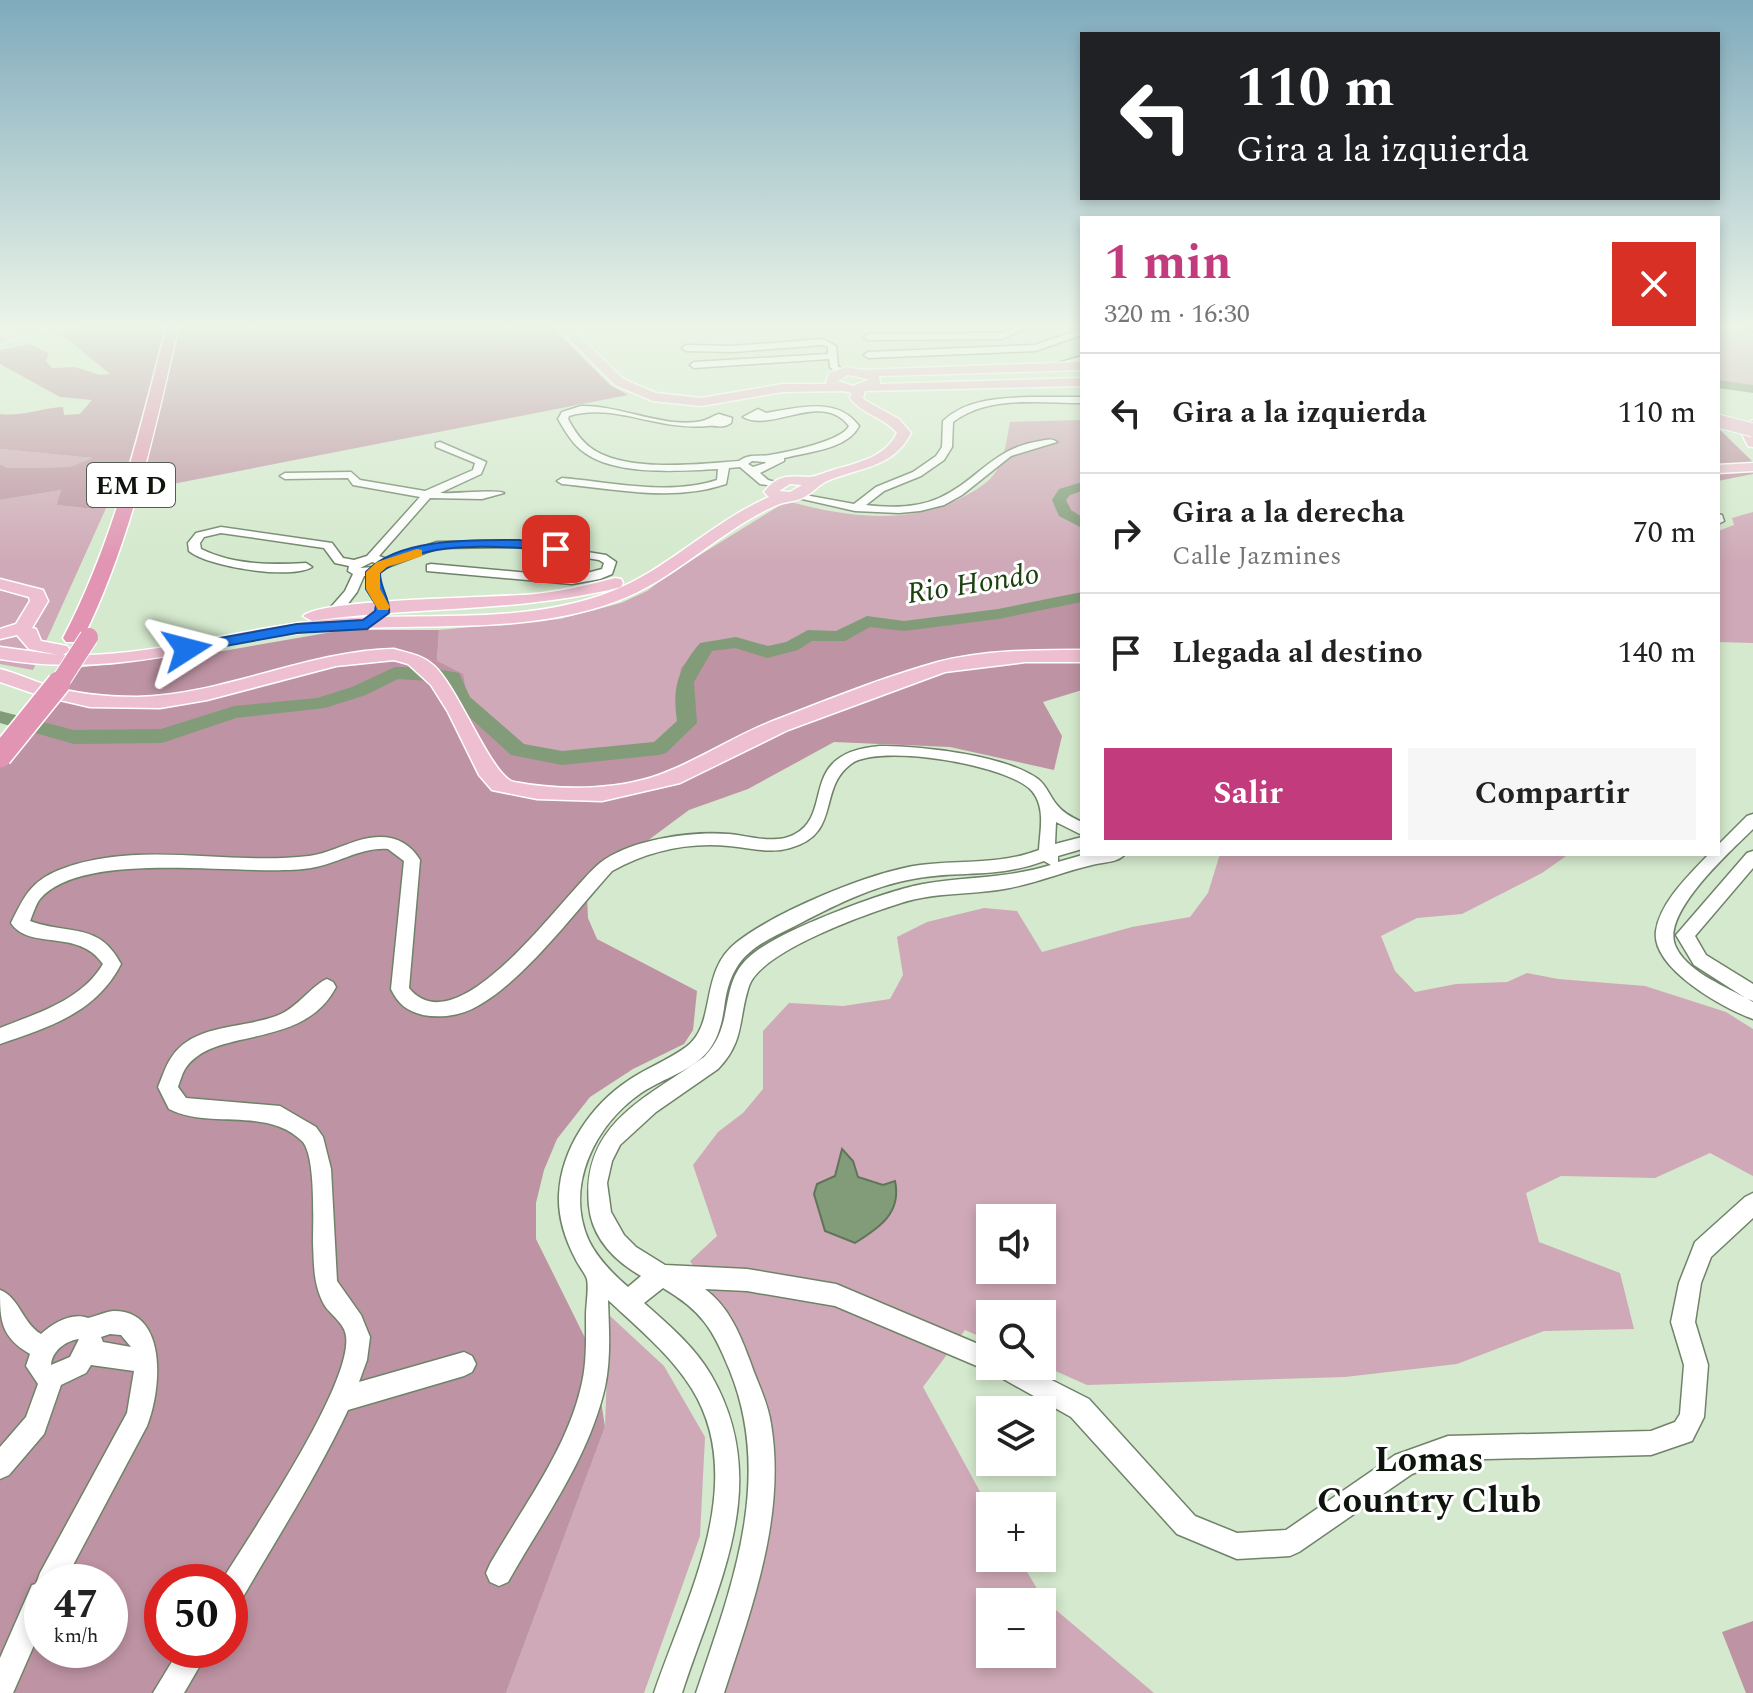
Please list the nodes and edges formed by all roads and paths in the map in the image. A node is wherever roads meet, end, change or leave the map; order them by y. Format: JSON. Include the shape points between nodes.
{"nodes":[{"id":1,"x":152,"y":404,"type":"edge"},
{"id":2,"x":164,"y":404,"type":"edge"},
{"id":3,"x":850,"y":404,"type":"edge"},
{"id":4,"x":861,"y":404,"type":"edge"},
{"id":5,"x":984,"y":404,"type":"edge"},
{"id":6,"x":765,"y":416,"type":"dead end"},
{"id":7,"x":1720,"y":419,"type":"edge"},
{"id":8,"x":711,"y":423,"type":"dead end"},
{"id":9,"x":1753,"y":426,"type":"edge"},
{"id":10,"x":1052,"y":442,"type":"dead end"},
{"id":11,"x":1753,"y":443,"type":"edge"},
{"id":12,"x":440,"y":445,"type":"dead end"},
{"id":13,"x":770,"y":463,"type":"junction"},
{"id":14,"x":724,"y":466,"type":"junction"},
{"id":15,"x":1753,"y":467,"type":"edge"},
{"id":16,"x":747,"y":468,"type":"junction"},
{"id":17,"x":1720,"y":469,"type":"edge"},
{"id":18,"x":285,"y":476,"type":"dead end"},
{"id":19,"x":562,"y":481,"type":"dead end"},
{"id":20,"x":791,"y":487,"type":"junction"},
{"id":21,"x":499,"y":493,"type":"dead end"},
{"id":22,"x":428,"y":494,"type":"junction"},
{"id":23,"x":862,"y":503,"type":"junction"},
{"id":24,"x":368,"y":566,"type":"junction"},
{"id":25,"x":306,"y":567,"type":"dead end"},
{"id":26,"x":431,"y":568,"type":"dead end"},
{"id":27,"x":0,"y":584,"type":"edge"},
{"id":28,"x":383,"y":605,"type":"junction"},
{"id":29,"x":332,"y":618,"type":"junction"},
{"id":30,"x":367,"y":625,"type":"junction"},
{"id":31,"x":0,"y":634,"type":"edge"},
{"id":32,"x":25,"y":634,"type":"junction"},
{"id":33,"x":81,"y":638,"type":"junction"},
{"id":34,"x":0,"y":652,"type":"edge"},
{"id":35,"x":1080,"y":656,"type":"edge"},
{"id":36,"x":0,"y":675,"type":"edge"},
{"id":37,"x":0,"y":735,"type":"edge"},
{"id":38,"x":0,"y":756,"type":"edge"},
{"id":39,"x":1049,"y":806,"type":"junction"},
{"id":40,"x":1753,"y":820,"type":"edge"},
{"id":41,"x":1080,"y":828,"type":"edge"},
{"id":42,"x":1080,"y":844,"type":"edge"},
{"id":43,"x":1720,"y":853,"type":"edge"},
{"id":44,"x":1095,"y":856,"type":"edge"},
{"id":45,"x":1717,"y":856,"type":"edge"},
{"id":46,"x":1753,"y":857,"type":"edge"},
{"id":47,"x":1052,"y":860,"type":"junction"},
{"id":48,"x":327,"y":987,"type":"dead end"},
{"id":49,"x":1753,"y":993,"type":"edge"},
{"id":50,"x":1753,"y":1011,"type":"edge"},
{"id":51,"x":0,"y":1036,"type":"edge"},
{"id":52,"x":1753,"y":1204,"type":"edge"},
{"id":53,"x":598,"y":1276,"type":"junction"},
{"id":54,"x":660,"y":1276,"type":"junction"},
{"id":55,"x":0,"y":1301,"type":"edge"},
{"id":56,"x":627,"y":1302,"type":"junction"},
{"id":57,"x":88,"y":1342,"type":"junction"},
{"id":58,"x":43,"y":1349,"type":"junction"},
{"id":59,"x":976,"y":1355,"type":"edge"},
{"id":60,"x":464,"y":1364,"type":"dead end"},
{"id":61,"x":52,"y":1377,"type":"junction"},
{"id":62,"x":1027,"y":1380,"type":"edge"},
{"id":63,"x":343,"y":1399,"type":"junction"},
{"id":64,"x":0,"y":1466,"type":"edge"},
{"id":65,"x":59,"y":1564,"type":"edge"},
{"id":66,"x":246,"y":1564,"type":"edge"},
{"id":67,"x":499,"y":1573,"type":"dead end"},
{"id":68,"x":24,"y":1636,"type":"edge"},
{"id":69,"x":183,"y":1668,"type":"edge"},
{"id":70,"x":0,"y":1690,"type":"edge"},
{"id":71,"x":167,"y":1693,"type":"edge"},
{"id":72,"x":668,"y":1693,"type":"edge"},
{"id":73,"x":710,"y":1693,"type":"edge"}],
"edges":[{"from":1,"to":33,"type":"highway","number":"EM D","via":[[114,548]]},
{"from":2,"to":33,"type":"highway","number":"EM D","via":[[129,546],[114,586]]},
{"from":3,"to":20,"type":"main road","via":[[887,426],[890,437],[870,453]]},
{"from":4,"to":20,"type":"main road","via":[[901,427],[899,446],[878,460]]},
{"from":5,"to":23,"type":"street","via":[[959,411],[948,421],[947,447],[940,458]]},
{"from":6,"to":13,"type":"street","via":[[815,409],[853,423],[846,437]]},
{"from":7,"to":9,"type":"main road","bridge":true},
{"from":8,"to":14,"type":"street","via":[[660,422],[598,406],[572,410],[563,419],[585,449],[610,460]]},
{"from":9,"to":11,"type":"main road","via":[[1746,428]]},
{"from":10,"to":23,"type":"street","via":[[1007,451],[958,493],[936,504],[917,508]]},
{"from":12,"to":22,"type":"street","via":[[481,462],[464,480]]},
{"from":13,"to":16,"type":"street"},
{"from":13,"to":20,"type":"street","via":[[774,475]]},
{"from":14,"to":16,"type":"street"},
{"from":14,"to":19,"type":"street","via":[[722,482],[710,488]]},
{"from":15,"to":17,"type":"main road"},
{"from":16,"to":20,"type":"street","via":[[764,482]]},
{"from":18,"to":22,"type":"street","via":[[338,473],[351,475],[357,483]]},
{"from":20,"to":23,"type":"street"},
{"from":20,"to":23,"type":"street"},
{"from":20,"to":28,"type":"main road","via":[[639,574],[596,589],[492,603]]},
{"from":20,"to":30,"type":"main road","via":[[632,589],[586,607],[488,622]]},
{"from":21,"to":22,"type":"street","via":[[478,498]]},
{"from":22,"to":24,"type":"street"},
{"from":24,"to":25,"type":"street","via":[[339,561],[328,545],[221,530],[200,535],[194,543],[195,551],[207,557],[276,568]]},
{"from":24,"to":26,"type":"street","via":[[437,545],[519,544],[610,562],[608,571],[576,582]]},
{"from":24,"to":28,"type":"street"},
{"from":24,"to":29,"type":"street"},
{"from":27,"to":32,"type":"main road","via":[[37,594]]},
{"from":28,"to":29,"type":"main road"},
{"from":28,"to":30,"type":"street","via":[[382,613]]},
{"from":29,"to":30,"type":"main road"},
{"from":29,"to":32,"type":"main road","via":[[71,652],[35,645]]},
{"from":29,"to":34,"type":"main road","via":[[169,652],[72,662]]},
{"from":31,"to":32,"type":"main road"},
{"from":32,"to":34,"type":"main road","via":[[20,646]]},
{"from":33,"to":37,"type":"highway","number":"EM D"},
{"from":33,"to":38,"type":"highway","number":"EM D","bridge":true,"via":[[50,697]]},
{"from":35,"to":36,"type":"main road","via":[[1025,656],[942,667],[781,725],[673,778],[602,794],[562,795],[499,785],[429,672],[400,655],[371,654],[221,692],[124,705],[79,701]]},
{"from":39,"to":41,"type":"street"},
{"from":39,"to":47,"type":"street"},
{"from":39,"to":51,"type":"street","via":[[1034,783],[1011,772],[906,751],[863,752],[833,773],[816,826],[804,838],[774,845],[687,840],[622,857],[606,867],[496,983],[463,1005],[446,1008],[412,1003],[401,993],[412,860],[406,849],[369,843],[310,862],[101,865],[44,886],[22,910],[20,923],[28,929],[90,939],[105,949],[112,964],[105,980],[86,999]]},
{"from":40,"to":43,"type":"street"},
{"from":42,"to":47,"type":"street"},
{"from":44,"to":47,"type":"street"},
{"from":45,"to":50,"type":"street","via":[[1663,927],[1665,942],[1697,977]]},
{"from":46,"to":49,"type":"street","via":[[1685,935],[1700,960]]},
{"from":47,"to":53,"type":"street","via":[[939,870],[883,882],[770,929],[731,957],[704,1043],[619,1098],[579,1153],[569,1198],[571,1216],[584,1255]]},
{"from":47,"to":54,"type":"street","via":[[1031,878],[896,897],[780,946],[751,967],[741,983],[727,1046],[714,1061],[627,1120],[603,1161],[598,1193],[604,1224],[614,1244]]},
{"from":48,"to":63,"type":"street","via":[[287,1023],[196,1044],[180,1058],[168,1087],[184,1107],[280,1115],[302,1127],[316,1144],[326,1281],[330,1297],[355,1324],[358,1338]]},
{"from":52,"to":62,"type":"street","via":[[1703,1250],[1690,1283],[1683,1322],[1696,1365],[1692,1417],[1683,1432],[1651,1443],[1448,1448],[1404,1464],[1290,1543],[1237,1546],[1186,1525],[1080,1408]]},
{"from":53,"to":56,"type":"street"},
{"from":53,"to":67,"type":"street","via":[[588,1407]]},
{"from":54,"to":56,"type":"street"},
{"from":54,"to":59,"type":"street","via":[[747,1280],[836,1295]]},
{"from":54,"to":73,"type":"street","via":[[699,1298],[723,1325],[759,1425],[757,1522]]},
{"from":55,"to":58,"type":"street","via":[[23,1337]]},
{"from":56,"to":72,"type":"street","via":[[704,1385],[727,1453],[723,1525]]},
{"from":57,"to":58,"type":"street","via":[[71,1328]]},
{"from":57,"to":61,"type":"street","via":[[78,1365]]},
{"from":57,"to":65,"type":"street","via":[[110,1354],[147,1362],[145,1396]]},
{"from":58,"to":61,"type":"street","via":[[38,1366]]},
{"from":60,"to":63,"type":"street"},
{"from":61,"to":64,"type":"street","via":[[35,1425]]},
{"from":63,"to":66,"type":"street"},
{"from":68,"to":70,"type":"street"},
{"from":69,"to":71,"type":"street"}]}
